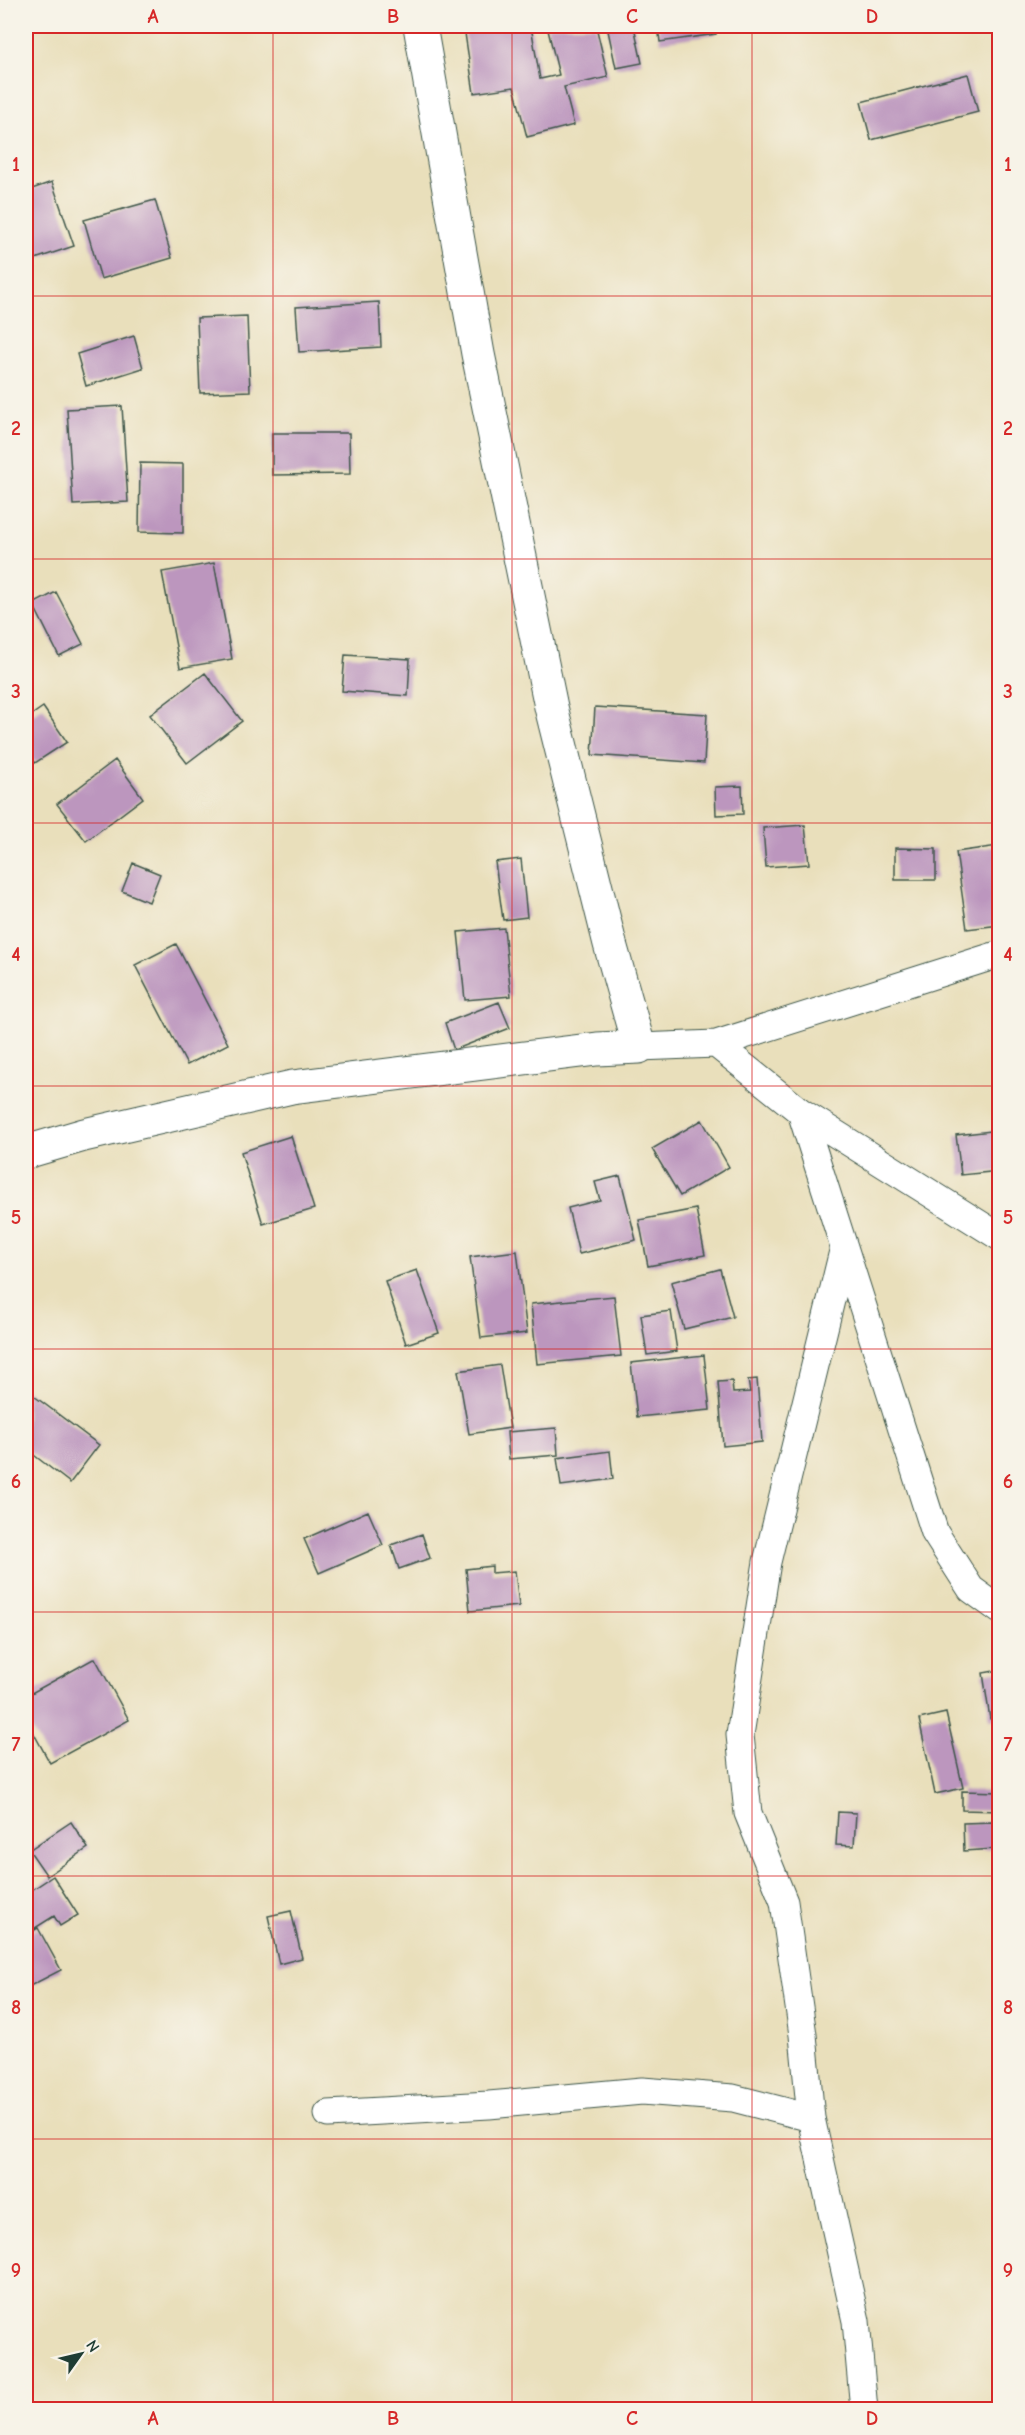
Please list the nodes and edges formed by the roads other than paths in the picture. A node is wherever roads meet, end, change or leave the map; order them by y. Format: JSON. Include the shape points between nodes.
{"nodes":[{"id":1,"x":420,"y":26,"type":"edge"},
{"id":2,"x":999,"y":954,"type":"edge"},
{"id":3,"x":716,"y":1044,"type":"junction"},
{"id":4,"x":639,"y":1047,"type":"junction"},
{"id":5,"x":801,"y":1112,"type":"junction"},
{"id":6,"x":26,"y":1152,"type":"edge"},
{"id":7,"x":999,"y":1237,"type":"edge"},
{"id":8,"x":844,"y":1247,"type":"junction"},
{"id":9,"x":999,"y":1610,"type":"edge"},
{"id":10,"x":328,"y":2114,"type":"dead end"},
{"id":11,"x":811,"y":2118,"type":"junction"},
{"id":12,"x":864,"y":2409,"type":"edge"}],
"edges":[{"from":1,"to":4,"type":"street","via":[[478,354],[551,707]]},
{"from":2,"to":3,"type":"street"},
{"from":3,"to":4,"type":"street"},
{"from":3,"to":5,"type":"street"},
{"from":4,"to":6,"type":"street","via":[[292,1087]]},
{"from":5,"to":7,"type":"street"},
{"from":5,"to":8,"type":"street"},
{"from":8,"to":9,"type":"street","via":[[935,1533],[971,1589]]},
{"from":8,"to":11,"type":"street","via":[[767,1562],[740,1735],[748,1813],[784,1902]]},
{"from":10,"to":11,"type":"street","via":[[642,2091],[734,2098]]},
{"from":11,"to":12,"type":"street","via":[[856,2321]]}]}
